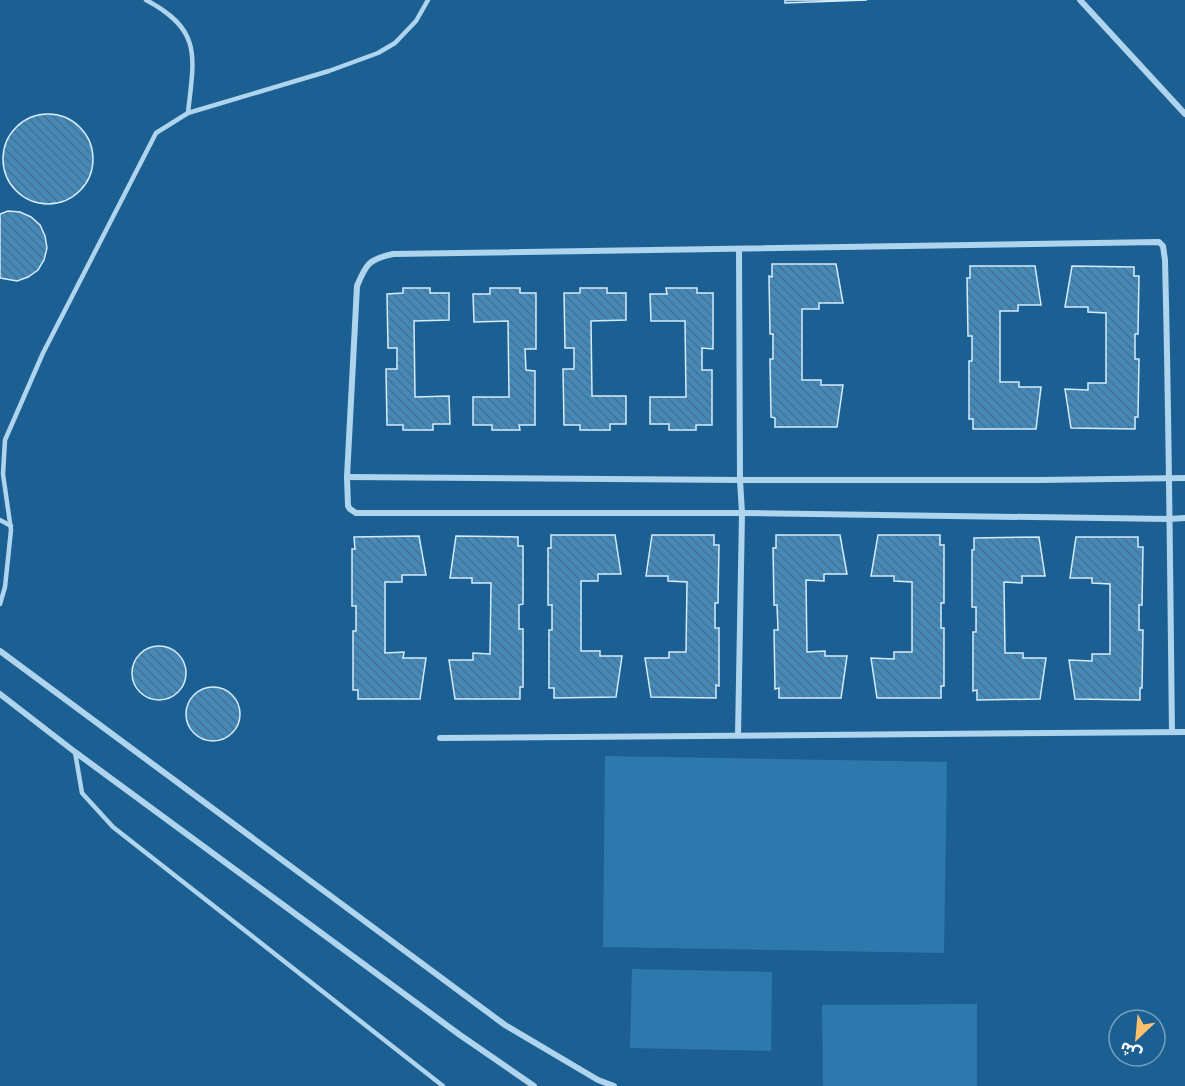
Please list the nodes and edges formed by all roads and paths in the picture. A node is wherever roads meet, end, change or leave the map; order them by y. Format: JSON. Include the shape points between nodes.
{"nodes":[{"id":1,"x":146,"y":0,"type":"edge"},
{"id":2,"x":428,"y":0,"type":"edge"},
{"id":3,"x":1080,"y":0,"type":"edge"},
{"id":4,"x":189,"y":113,"type":"junction"},
{"id":5,"x":1185,"y":114,"type":"edge"},
{"id":6,"x":739,"y":249,"type":"junction"},
{"id":7,"x":346,"y":477,"type":"junction"},
{"id":8,"x":1170,"y":478,"type":"junction"},
{"id":9,"x":1185,"y":478,"type":"edge"},
{"id":10,"x":740,"y":480,"type":"junction"},
{"id":11,"x":742,"y":513,"type":"junction"},
{"id":12,"x":1185,"y":518,"type":"edge"},
{"id":13,"x":1169,"y":519,"type":"junction"},
{"id":14,"x":0,"y":520,"type":"edge"},
{"id":15,"x":11,"y":526,"type":"junction"},
{"id":16,"x":0,"y":604,"type":"edge"},
{"id":17,"x":0,"y":651,"type":"edge"},
{"id":18,"x":0,"y":694,"type":"edge"},
{"id":19,"x":1172,"y":732,"type":"junction"},
{"id":20,"x":1185,"y":732,"type":"edge"},
{"id":21,"x":738,"y":735,"type":"junction"},
{"id":22,"x":440,"y":738,"type":"dead end"},
{"id":23,"x":75,"y":752,"type":"junction"},
{"id":24,"x":443,"y":1086,"type":"edge"},
{"id":25,"x":534,"y":1086,"type":"edge"},
{"id":26,"x":614,"y":1086,"type":"edge"}],
"edges":[{"from":1,"to":4,"type":"lane","via":[[179,22],[189,38],[194,61]]},
{"from":2,"to":4,"type":"lane","via":[[416,21],[395,43],[378,53]]},
{"from":3,"to":5,"type":"street"},
{"from":4,"to":15,"type":"lane","via":[[156,134],[43,353],[5,441],[3,474]]},
{"from":6,"to":7,"type":"street","via":[[393,254],[376,258],[365,267],[357,286]]},
{"from":6,"to":8,"type":"street","via":[[1159,242],[1165,260]]},
{"from":6,"to":10,"type":"street"},
{"from":7,"to":10,"type":"street"},
{"from":7,"to":11,"type":"street","via":[[348,506],[356,513]]},
{"from":8,"to":9,"type":"street"},
{"from":8,"to":10,"type":"street"},
{"from":8,"to":13,"type":"street"},
{"from":10,"to":11,"type":"street"},
{"from":11,"to":13,"type":"street"},
{"from":11,"to":21,"type":"street"},
{"from":12,"to":13,"type":"street"},
{"from":13,"to":19,"type":"street"},
{"from":14,"to":15,"type":"lane"},
{"from":15,"to":16,"type":"lane"},
{"from":17,"to":26,"type":"street","via":[[505,1025]]},
{"from":18,"to":23,"type":"street"},
{"from":19,"to":20,"type":"street"},
{"from":19,"to":21,"type":"street"},
{"from":21,"to":22,"type":"street"},
{"from":23,"to":24,"type":"lane","via":[[82,793],[113,827]]},
{"from":23,"to":25,"type":"street"}]}
